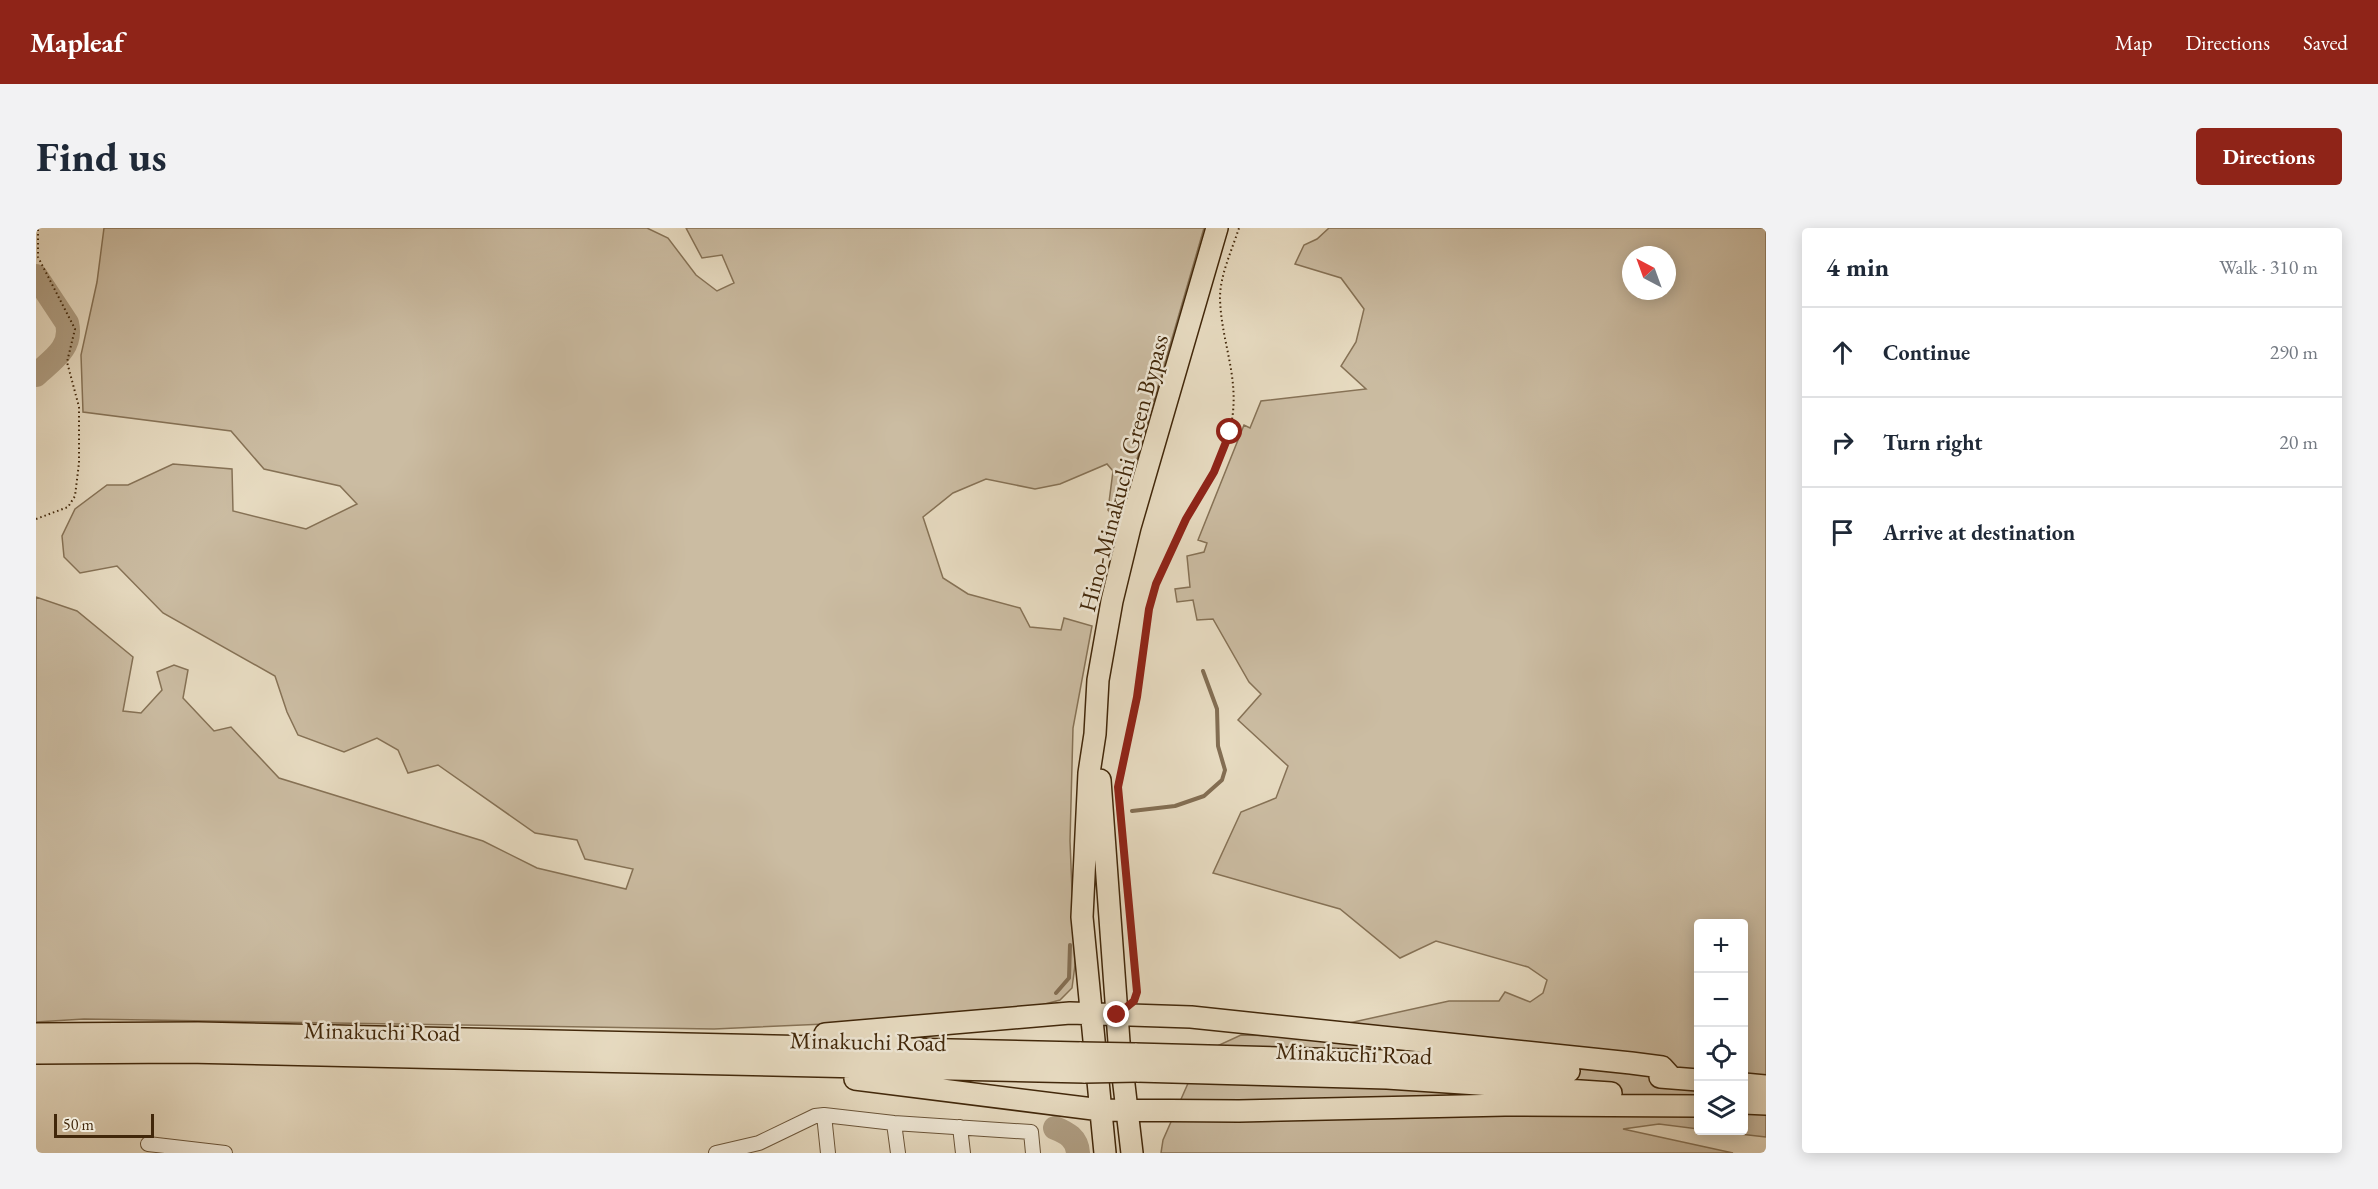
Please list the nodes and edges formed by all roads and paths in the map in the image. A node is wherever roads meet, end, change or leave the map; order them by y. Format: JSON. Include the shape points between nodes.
{"nodes":[{"id":1,"x":38,"y":228,"type":"edge"},
{"id":2,"x":1217,"y":228,"type":"edge"},
{"id":3,"x":1239,"y":228,"type":"edge"},
{"id":4,"x":37,"y":257,"type":"edge"},
{"id":5,"x":36,"y":519,"type":"edge"},
{"id":6,"x":1095,"y":734,"type":"junction"},
{"id":7,"x":1118,"y":787,"type":"dead end"},
{"id":8,"x":1122,"y":832,"type":"dead end"},
{"id":9,"x":1088,"y":971,"type":"junction"},
{"id":10,"x":1093,"y":1014,"type":"junction"},
{"id":11,"x":1117,"y":1015,"type":"junction"},
{"id":12,"x":1048,"y":1016,"type":"junction"},
{"id":13,"x":36,"y":1034,"type":"edge"},
{"id":14,"x":733,"y":1046,"type":"junction"},
{"id":15,"x":36,"y":1053,"type":"edge"},
{"id":16,"x":1083,"y":1062,"type":"junction"},
{"id":17,"x":1136,"y":1062,"type":"junction"},
{"id":18,"x":752,"y":1065,"type":"junction"},
{"id":19,"x":1672,"y":1078,"type":"junction"},
{"id":20,"x":1694,"y":1080,"type":"edge"},
{"id":21,"x":1748,"y":1084,"type":"edge"},
{"id":22,"x":1766,"y":1086,"type":"edge"},
{"id":23,"x":1694,"y":1099,"type":"edge"},
{"id":24,"x":1748,"y":1102,"type":"edge"},
{"id":25,"x":1766,"y":1104,"type":"edge"},
{"id":26,"x":1694,"y":1106,"type":"edge"},
{"id":27,"x":1101,"y":1110,"type":"junction"},
{"id":28,"x":1128,"y":1111,"type":"junction"},
{"id":29,"x":824,"y":1115,"type":"junction"},
{"id":30,"x":894,"y":1123,"type":"junction"},
{"id":31,"x":960,"y":1127,"type":"junction"},
{"id":32,"x":148,"y":1144,"type":"dead end"},
{"id":33,"x":759,"y":1148,"type":"edge"},
{"id":34,"x":225,"y":1153,"type":"edge"},
{"id":35,"x":716,"y":1153,"type":"edge"},
{"id":36,"x":828,"y":1153,"type":"edge"},
{"id":37,"x":898,"y":1153,"type":"edge"},
{"id":38,"x":963,"y":1153,"type":"edge"},
{"id":39,"x":1033,"y":1153,"type":"edge"},
{"id":40,"x":1105,"y":1153,"type":"edge"},
{"id":41,"x":1132,"y":1153,"type":"edge"}],
"edges":[{"from":1,"to":4,"type":"path"},
{"from":2,"to":6,"type":"highway","name":"Hino-Minakuchi Green Bypass","via":[[1112,601],[1098,680]]},
{"from":3,"to":7,"type":"path","via":[[1220,297],[1235,384],[1230,432],[1214,472],[1186,519],[1156,584]]},
{"from":4,"to":5,"type":"path","via":[[75,329],[67,362],[79,407],[79,463],[75,496],[68,507]]},
{"from":6,"to":9,"type":"highway","name":"Hino-Minakuchi Green Bypass","via":[[1083,860]]},
{"from":6,"to":11,"type":"highway","name":"Hino-Minakuchi Green Bypass"},
{"from":8,"to":11,"type":"path","via":[[1137,992],[1134,1001]]},
{"from":9,"to":10,"type":"highway","name":"Hino-Minakuchi Green Bypass"},
{"from":9,"to":12,"type":"highway","via":[[1073,1001]]},
{"from":10,"to":11,"type":"highway"},
{"from":10,"to":12,"type":"highway"},
{"from":10,"to":27,"type":"highway","name":"Hino-Minakuchi Green Bypass"},
{"from":11,"to":19,"type":"highway","via":[[1191,1017],[1631,1063],[1662,1068]]},
{"from":11,"to":28,"type":"highway","name":"Hino-Minakuchi Green Bypass"},
{"from":12,"to":14,"type":"highway","via":[[851,1034],[748,1038]]},
{"from":13,"to":14,"type":"highway","name":"Minakuchi Road","via":[[198,1033]]},
{"from":14,"to":16,"type":"highway","name":"Minakuchi Road"},
{"from":15,"to":18,"type":"highway","name":"Minakuchi Road","via":[[186,1052]]},
{"from":16,"to":17,"type":"highway","name":"Minakuchi Road","bridge":true},
{"from":16,"to":18,"type":"highway","name":"Minakuchi Road"},
{"from":17,"to":19,"type":"highway","name":"Minakuchi Road","via":[[1454,1063]]},
{"from":17,"to":23,"type":"highway","name":"Minakuchi Road"},
{"from":18,"to":27,"type":"highway","via":[[759,1071],[877,1081]]},
{"from":19,"to":20,"type":"highway","name":"Minakuchi Road"},
{"from":21,"to":22,"type":"highway"},
{"from":24,"to":25,"type":"highway"},
{"from":26,"to":28,"type":"highway"},
{"from":27,"to":28,"type":"highway"},
{"from":27,"to":40,"type":"highway","name":"Hino-Minakuchi Green Bypass"},
{"from":28,"to":41,"type":"highway","name":"Hino-Minakuchi Green Bypass"},
{"from":29,"to":30,"type":"street"},
{"from":29,"to":33,"type":"street","via":[[815,1116]]},
{"from":29,"to":36,"type":"street"},
{"from":30,"to":31,"type":"street"},
{"from":30,"to":37,"type":"street"},
{"from":31,"to":38,"type":"street"},
{"from":31,"to":39,"type":"street","via":[[1030,1132]]},
{"from":32,"to":34,"type":"street"},
{"from":33,"to":35,"type":"street"}]}
